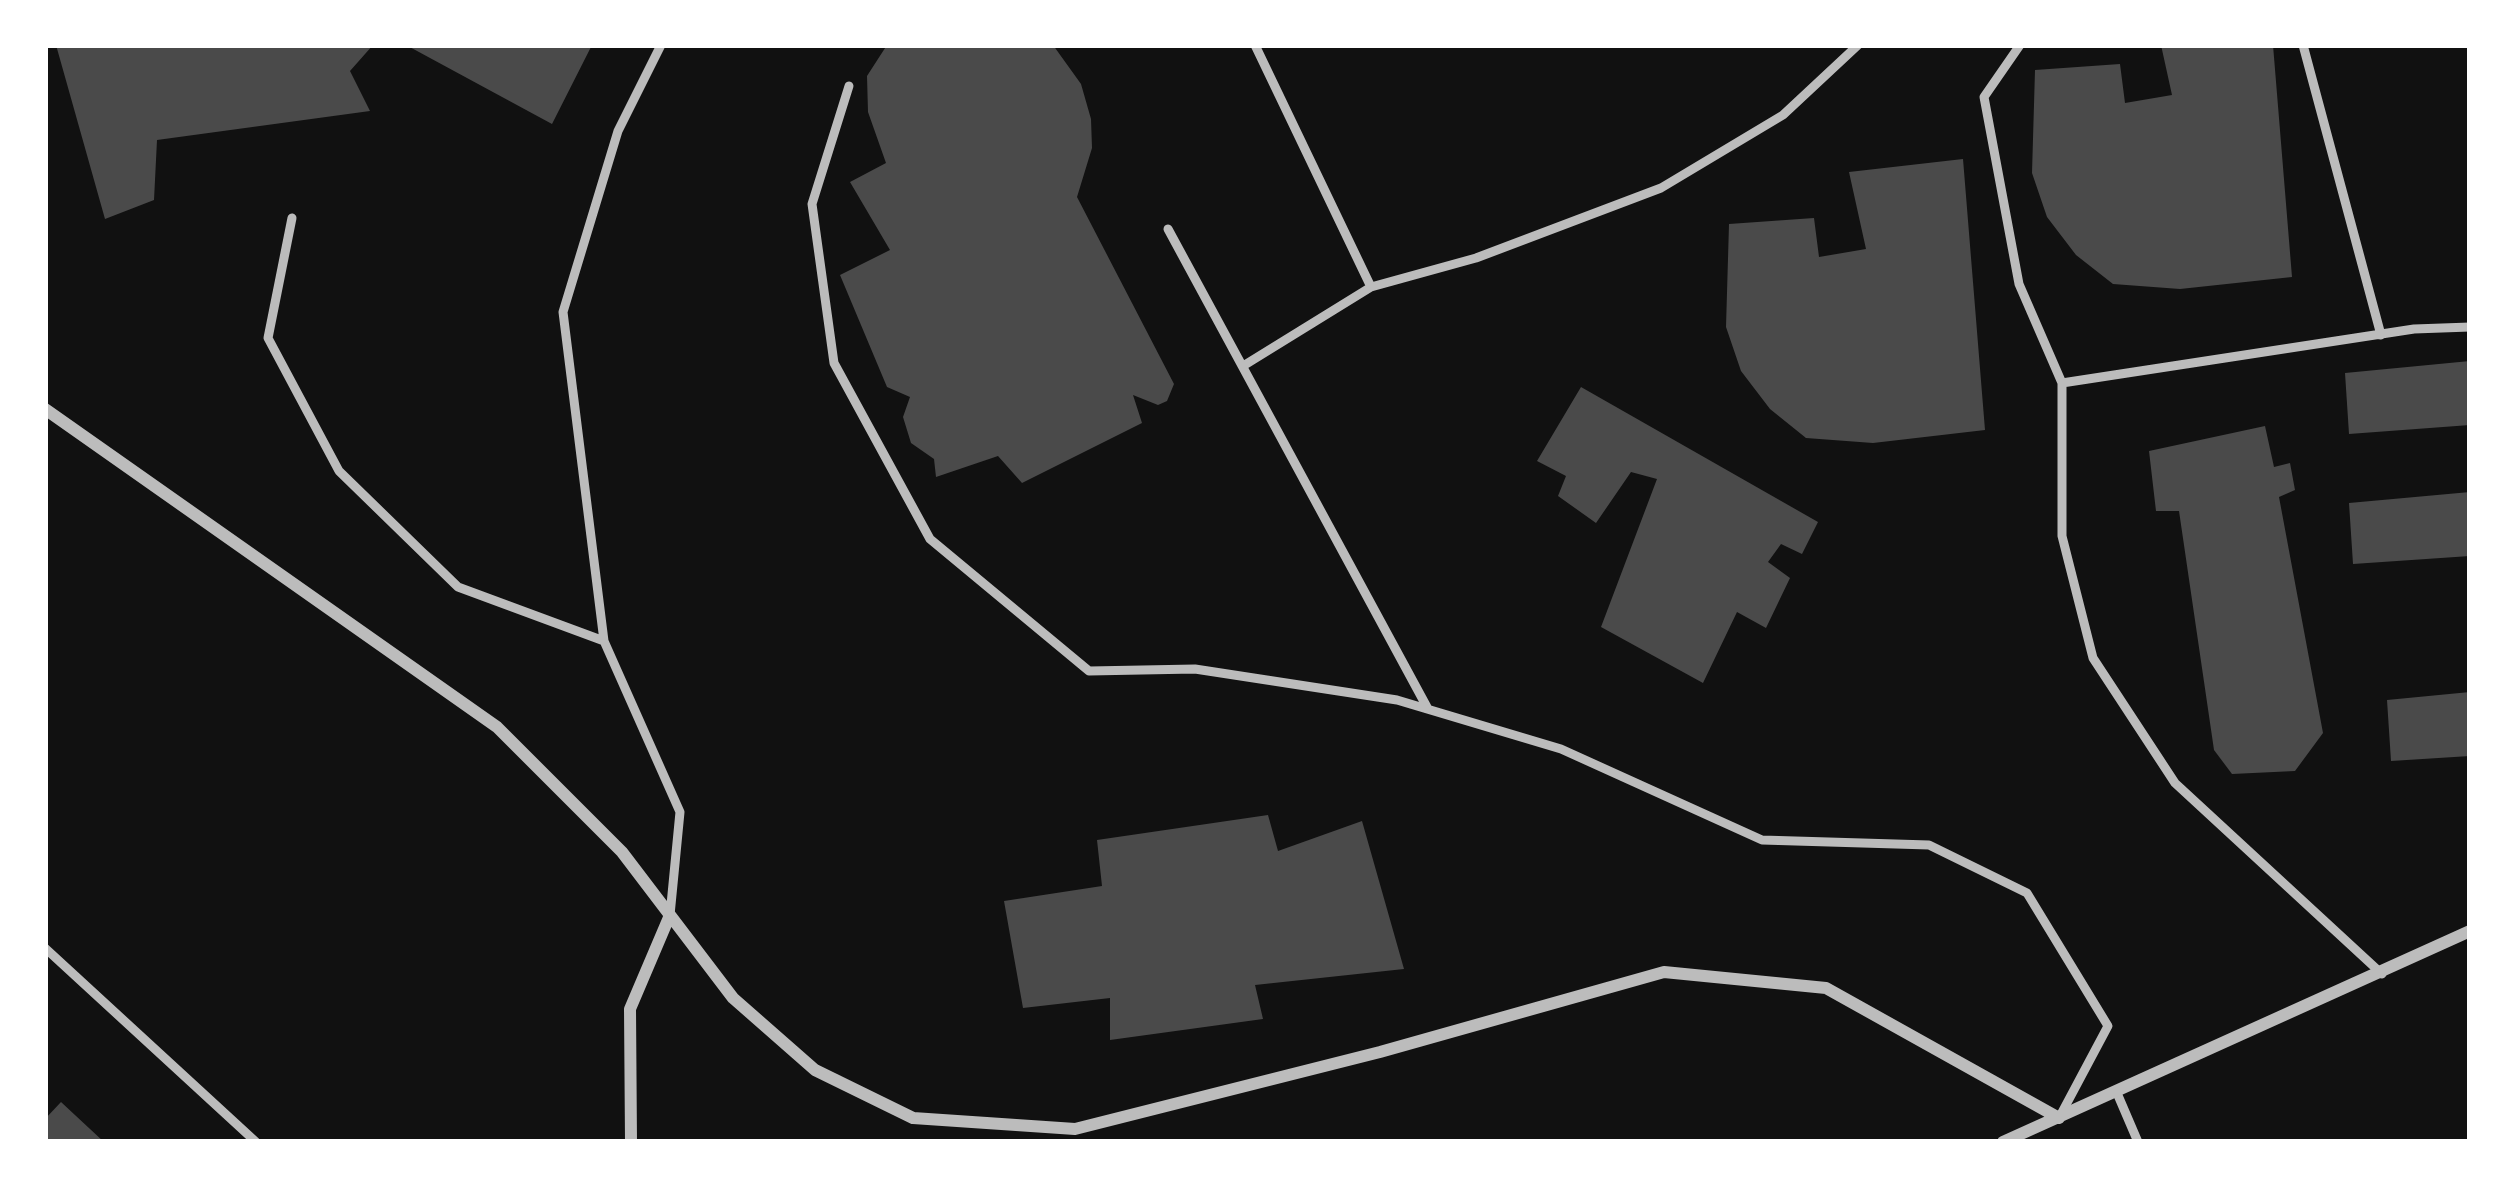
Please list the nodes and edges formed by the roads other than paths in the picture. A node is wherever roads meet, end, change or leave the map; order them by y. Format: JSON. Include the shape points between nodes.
{"nodes":[{"id":1,"x":661,"y":45,"type":"edge"},
{"id":2,"x":1256,"y":45,"type":"edge"},
{"id":3,"x":1858,"y":45,"type":"edge"},
{"id":4,"x":2020,"y":45,"type":"edge"},
{"id":5,"x":2303,"y":45,"type":"edge"},
{"id":6,"x":849,"y":86,"type":"dead end"},
{"id":7,"x":292,"y":218,"type":"dead end"},
{"id":8,"x":1168,"y":229,"type":"dead end"},
{"id":9,"x":1371,"y":287,"type":"junction"},
{"id":10,"x":2470,"y":327,"type":"edge"},
{"id":11,"x":2380,"y":335,"type":"junction"},
{"id":12,"x":1243,"y":366,"type":"junction"},
{"id":13,"x":2062,"y":383,"type":"junction"},
{"id":14,"x":45,"y":409,"type":"edge"},
{"id":15,"x":604,"y":641,"type":"junction"},
{"id":16,"x":1429,"y":709,"type":"junction"},
{"id":17,"x":670,"y":915,"type":"junction"},
{"id":18,"x":2470,"y":931,"type":"edge"},
{"id":19,"x":45,"y":948,"type":"edge"},
{"id":20,"x":2382,"y":974,"type":"junction"},
{"id":21,"x":2117,"y":1093,"type":"junction"},
{"id":22,"x":2059,"y":1118,"type":"junction"},
{"id":23,"x":256,"y":1142,"type":"edge"},
{"id":24,"x":631,"y":1142,"type":"edge"},
{"id":25,"x":2003,"y":1142,"type":"edge"},
{"id":26,"x":2138,"y":1142,"type":"edge"}],
"edges":[{"from":1,"to":15,"type":"lane","via":[[618,131],[563,311]]},
{"from":2,"to":9,"type":"lane"},
{"from":3,"to":9,"type":"lane","via":[[1783,115],[1661,188],[1476,258]]},
{"from":4,"to":13,"type":"lane","via":[[1984,97],[2019,284]]},
{"from":5,"to":11,"type":"lane"},
{"from":6,"to":16,"type":"lane","via":[[812,205],[834,363],[930,539],[1089,671],[1195,670]]},
{"from":7,"to":15,"type":"lane","via":[[268,338],[339,471],[458,587]]},
{"from":8,"to":12,"type":"lane"},
{"from":9,"to":12,"type":"lane"},
{"from":10,"to":11,"type":"lane"},
{"from":11,"to":13,"type":"lane"},
{"from":12,"to":16,"type":"lane"},
{"from":13,"to":20,"type":"lane","via":[[2062,536],[2092,658],[2175,783]]},
{"from":14,"to":17,"type":"street","via":[[497,727],[622,851]]},
{"from":15,"to":17,"type":"lane","via":[[680,812]]},
{"from":16,"to":22,"type":"lane","via":[[1561,749],[1762,840],[1929,845],[2027,893],[2108,1026]]},
{"from":17,"to":22,"type":"street","via":[[733,998],[815,1070],[913,1118],[1075,1129],[1664,972],[1826,988]]},
{"from":17,"to":24,"type":"street","via":[[630,1010]]},
{"from":18,"to":20,"type":"street"},
{"from":19,"to":23,"type":"lane"},
{"from":20,"to":21,"type":"street"},
{"from":21,"to":22,"type":"street"},
{"from":21,"to":26,"type":"lane"},
{"from":22,"to":25,"type":"street"}]}
